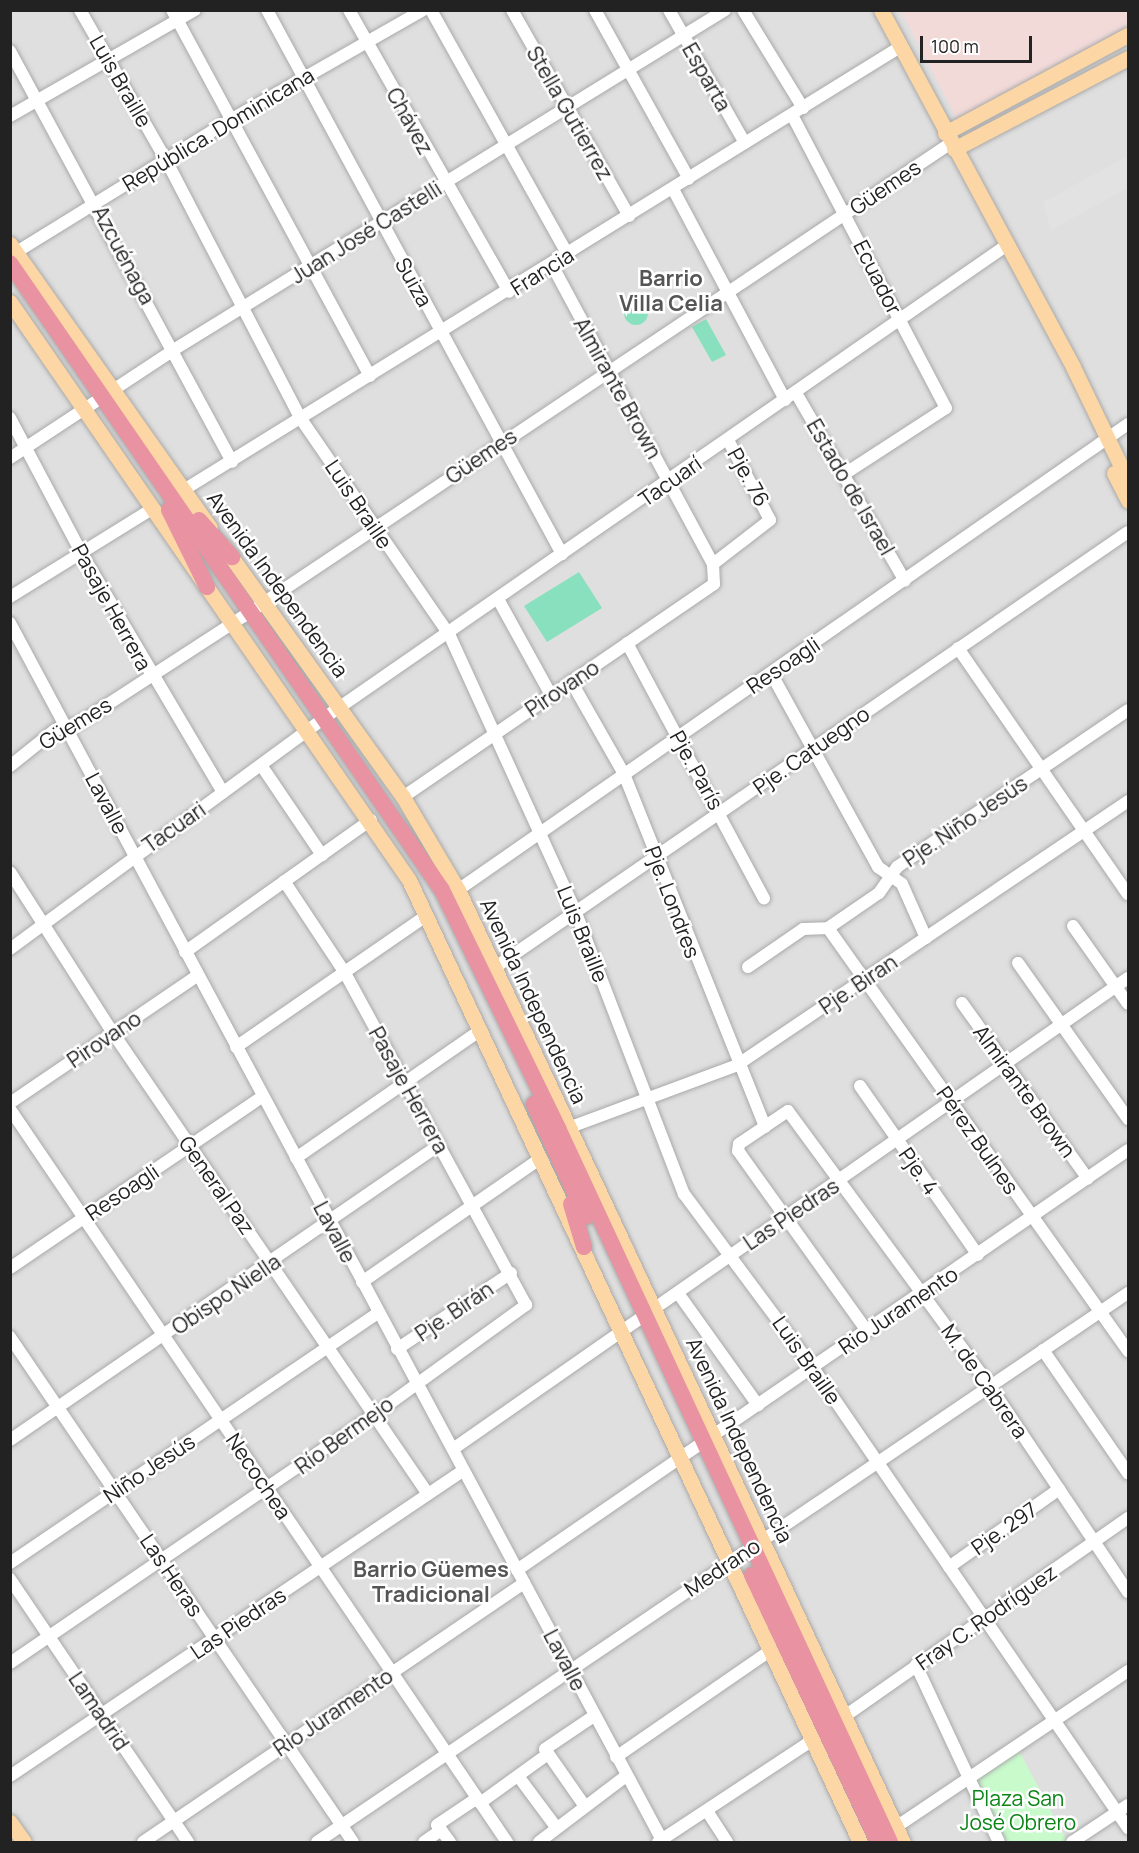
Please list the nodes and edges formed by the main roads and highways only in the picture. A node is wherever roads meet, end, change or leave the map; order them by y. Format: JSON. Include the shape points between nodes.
{"nodes":[{"id":1,"x":881,"y":10,"type":"edge"},
{"id":2,"x":1128,"y":35,"type":"edge"},
{"id":3,"x":1128,"y":58,"type":"edge"},
{"id":4,"x":950,"y":142,"type":"junction"},
{"id":5,"x":12,"y":254,"type":"edge"},
{"id":6,"x":10,"y":280,"type":"edge"},
{"id":7,"x":10,"y":302,"type":"edge"},
{"id":8,"x":100,"y":400,"type":"junction"},
{"id":9,"x":1104,"y":441,"type":"junction"},
{"id":10,"x":155,"y":470,"type":"junction"},
{"id":11,"x":1128,"y":481,"type":"edge"},
{"id":12,"x":160,"y":494,"type":"junction"},
{"id":13,"x":1128,"y":501,"type":"edge"},
{"id":14,"x":232,"y":557,"type":"junction"},
{"id":15,"x":207,"y":587,"type":"junction"},
{"id":16,"x":248,"y":613,"type":"junction"},
{"id":17,"x":323,"y":720,"type":"junction"},
{"id":18,"x":503,"y":989,"type":"junction"},
{"id":19,"x":528,"y":1067,"type":"junction"},
{"id":20,"x":559,"y":1131,"type":"junction"},
{"id":21,"x":620,"y":1235,"type":"joint"},
{"id":22,"x":584,"y":1247,"type":"junction"},
{"id":23,"x":639,"y":1322,"type":"junction"},
{"id":24,"x":699,"y":1448,"type":"junction"},
{"id":25,"x":747,"y":1551,"type":"junction"},
{"id":26,"x":826,"y":1675,"type":"junction"},
{"id":27,"x":799,"y":1707,"type":"junction"},
{"id":28,"x":857,"y":1768,"type":"junction"},
{"id":29,"x":849,"y":1785,"type":"junction"},
{"id":30,"x":10,"y":1822,"type":"edge"},
{"id":31,"x":893,"y":1835,"type":"edge"},
{"id":32,"x":10,"y":1838,"type":"edge"},
{"id":33,"x":13,"y":1842,"type":"edge"},
{"id":34,"x":24,"y":1842,"type":"edge"},
{"id":35,"x":860,"y":1842,"type":"edge"},
{"id":36,"x":879,"y":1842,"type":"edge"},
{"id":37,"x":903,"y":1842,"type":"edge"}],
"edges":[{"from":1,"to":4,"type":"main road"},
{"from":2,"to":4,"type":"main road"},
{"from":3,"to":4,"type":"main road"},
{"from":4,"to":9,"type":"main road"},
{"from":5,"to":8,"type":"highway","name":"Avenida Independencia"},
{"from":6,"to":8,"type":"highway","name":"Avenida Independencia"},
{"from":7,"to":8,"type":"main road","name":"Avenida Independencia"},
{"from":8,"to":10,"type":"highway","name":"Avenida Independencia"},
{"from":8,"to":12,"type":"highway","name":"Avenida Independencia"},
{"from":8,"to":14,"type":"main road","name":"Avenida Independencia","via":[[182,491]]},
{"from":8,"to":15,"type":"main road","name":"Avenida Independencia","via":[[152,509]]},
{"from":9,"to":11,"type":"main road"},
{"from":9,"to":13,"type":"main road"},
{"from":10,"to":14,"type":"highway"},
{"from":10,"to":16,"type":"highway","name":"Avenida Independencia"},
{"from":12,"to":15,"type":"highway"},
{"from":12,"to":16,"type":"highway","name":"Avenida Independencia"},
{"from":14,"to":16,"type":"main road","name":"Avenida Independencia"},
{"from":15,"to":16,"type":"main road","name":"Avenida Independencia"},
{"from":16,"to":17,"type":"highway","name":"Avenida Independencia"},
{"from":16,"to":17,"type":"main road","name":"Avenida Independencia"},
{"from":17,"to":18,"type":"main road","name":"Avenida Independencia","via":[[403,797],[458,890]]},
{"from":17,"to":19,"type":"highway","name":"Avenida Independencia","via":[[442,890]]},
{"from":17,"to":20,"type":"highway","name":"Avenida Independencia","via":[[427,882]]},
{"from":17,"to":22,"type":"main road","name":"Avenida Independencia","via":[[371,820],[427,915]]},
{"from":18,"to":19,"type":"highway"},
{"from":18,"to":20,"type":"main road","name":"Avenida Independencia"},
{"from":19,"to":20,"type":"highway","name":"Avenida Independencia"},
{"from":20,"to":21,"type":"highway"},
{"from":20,"to":22,"type":"highway"},
{"from":20,"to":23,"type":"highway","name":"Avenida Independencia"},
{"from":21,"to":23,"type":"main road","name":"Avenida Independencia"},
{"from":22,"to":23,"type":"main road","name":"Avenida Independencia"},
{"from":23,"to":24,"type":"highway","name":"Avenida Independencia"},
{"from":23,"to":24,"type":"main road","name":"Avenida Independencia"},
{"from":24,"to":25,"type":"highway","name":"Avenida Independencia"},
{"from":24,"to":25,"type":"main road","name":"Avenida Independencia"},
{"from":25,"to":26,"type":"main road","name":"Avenida Independencia"},
{"from":25,"to":27,"type":"main road","name":"Avenida Independencia","via":[[771,1650]]},
{"from":25,"to":28,"type":"highway","name":"Avenida Independencia"},
{"from":25,"to":29,"type":"highway","name":"Avenida Independencia"},
{"from":26,"to":28,"type":"highway"},
{"from":26,"to":31,"type":"main road","name":"Avenida Independencia"},
{"from":27,"to":29,"type":"highway"},
{"from":27,"to":35,"type":"main road","name":"Avenida Independencia","via":[[811,1742]]},
{"from":28,"to":31,"type":"highway","name":"Avenida Independencia"},
{"from":29,"to":36,"type":"highway","name":"Avenida Independencia"},
{"from":30,"to":34,"type":"main road"},
{"from":31,"to":37,"type":"main road","name":"Avenida Independencia"},
{"from":32,"to":33,"type":"main road"}]}
